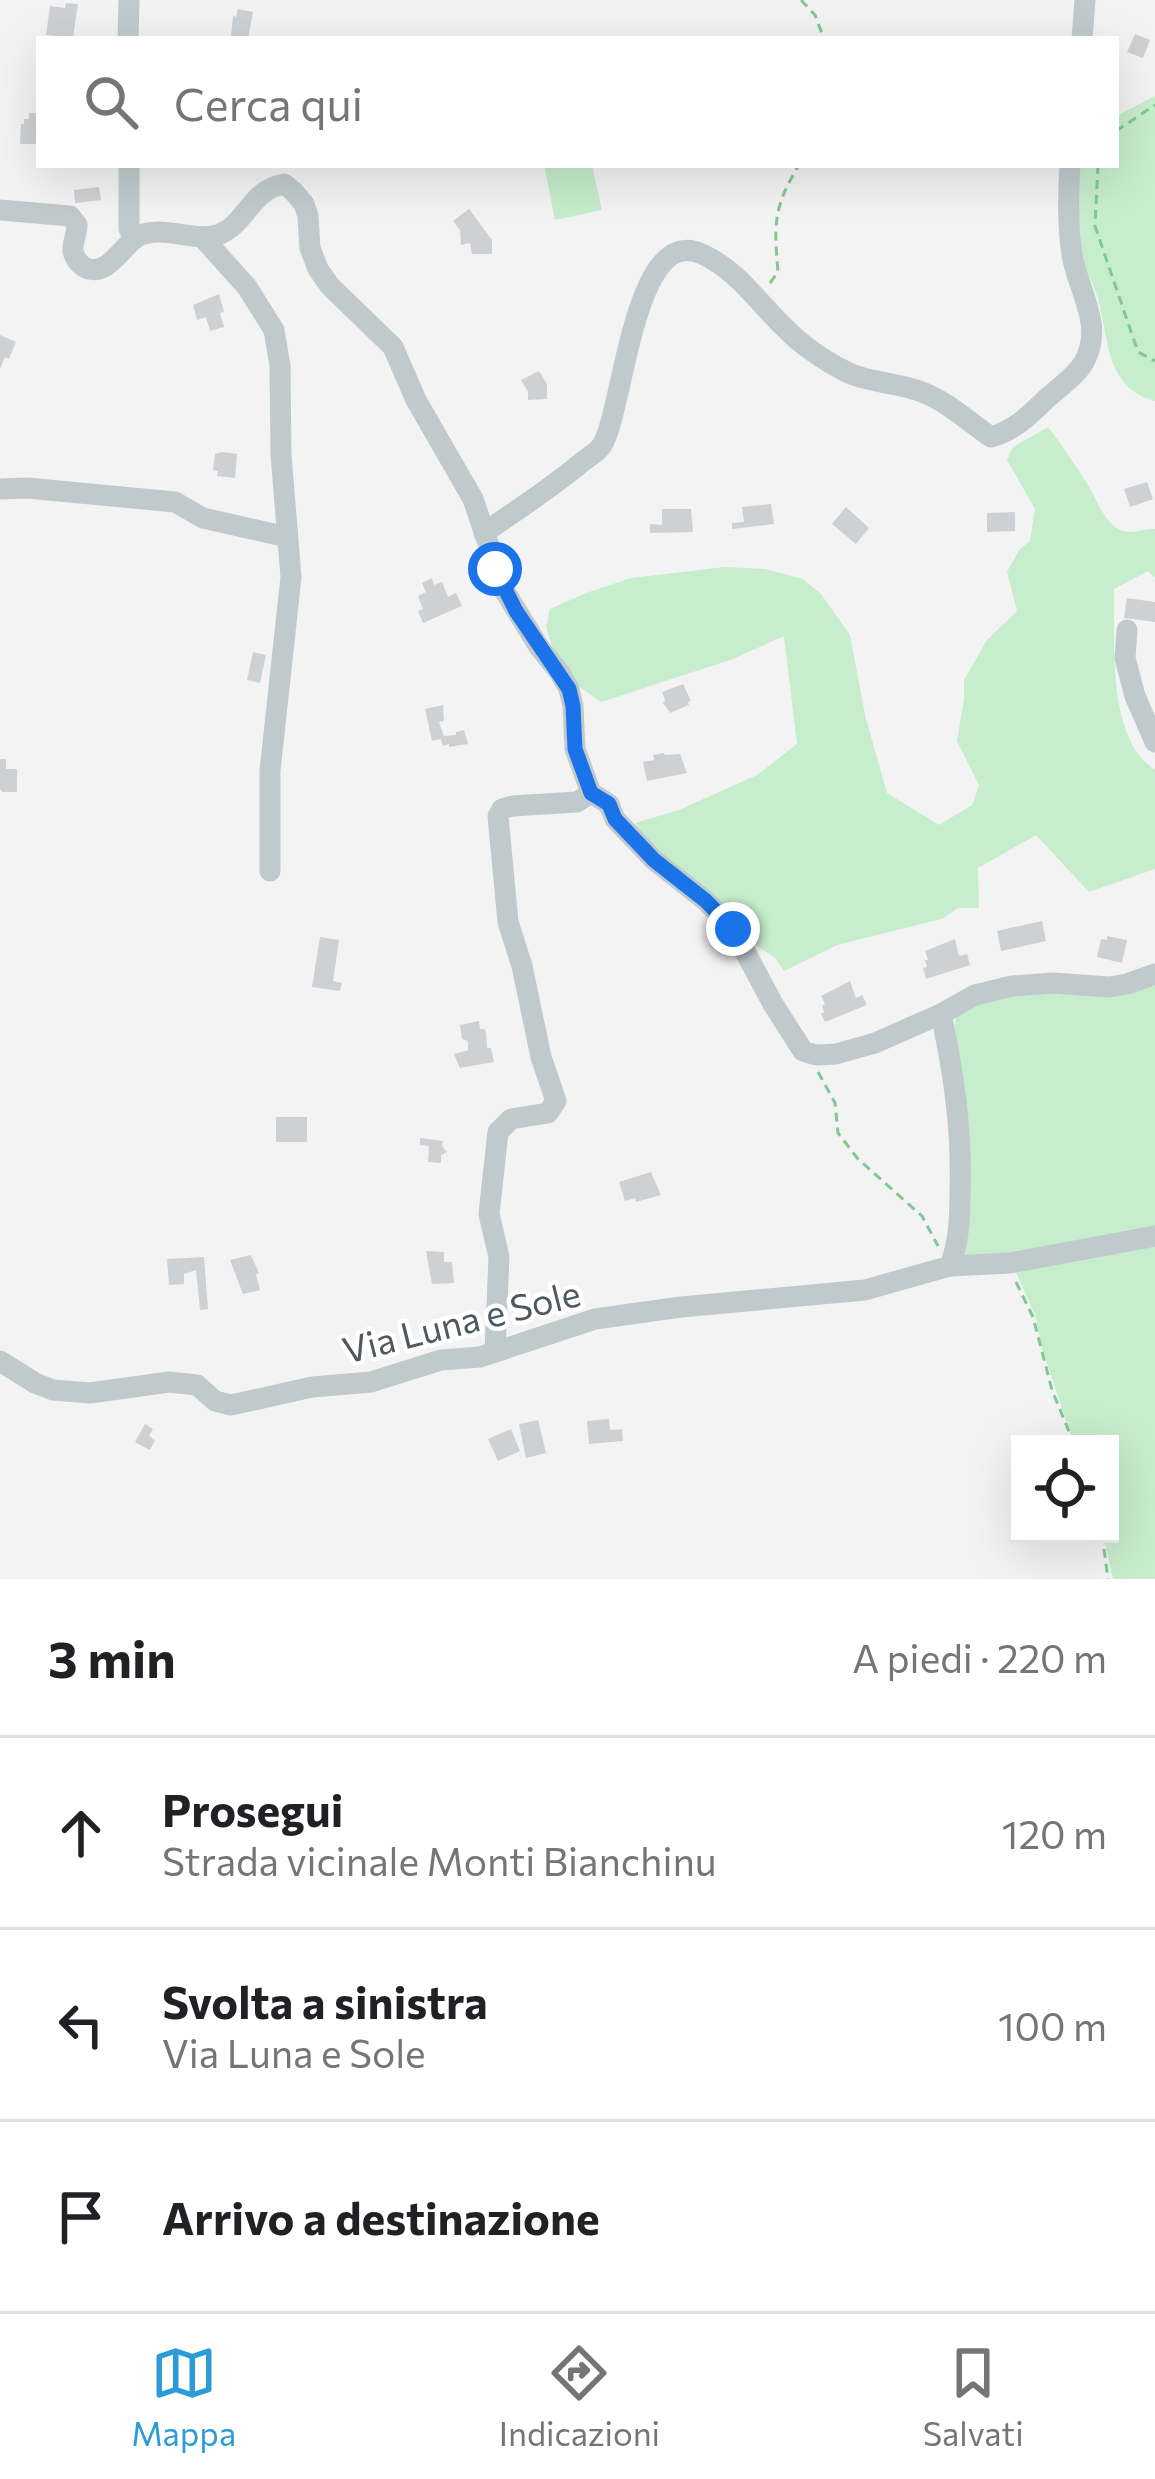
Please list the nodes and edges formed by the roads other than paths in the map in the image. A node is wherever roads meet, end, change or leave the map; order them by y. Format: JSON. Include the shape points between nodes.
{"nodes":[{"id":1,"x":129,"y":0,"type":"edge"},
{"id":2,"x":1085,"y":0,"type":"edge"},
{"id":3,"x":128,"y":36,"type":"edge"},
{"id":4,"x":1082,"y":36,"type":"edge"},
{"id":5,"x":129,"y":168,"type":"edge"},
{"id":6,"x":1070,"y":168,"type":"edge"},
{"id":7,"x":0,"y":210,"type":"edge"},
{"id":8,"x":203,"y":238,"type":"junction"},
{"id":9,"x":134,"y":239,"type":"junction"},
{"id":10,"x":0,"y":490,"type":"edge"},
{"id":11,"x":484,"y":533,"type":"junction"},
{"id":12,"x":287,"y":536,"type":"junction"},
{"id":13,"x":1127,"y":630,"type":"dead end"},
{"id":14,"x":1155,"y":742,"type":"edge"},
{"id":15,"x":591,"y":793,"type":"junction"},
{"id":16,"x":270,"y":871,"type":"dead end"},
{"id":17,"x":1155,"y":974,"type":"edge"},
{"id":18,"x":941,"y":1014,"type":"junction"},
{"id":19,"x":1155,"y":1236,"type":"edge"},
{"id":20,"x":950,"y":1266,"type":"junction"},
{"id":21,"x":495,"y":1352,"type":"junction"},
{"id":22,"x":0,"y":1361,"type":"edge"}],
"edges":[{"from":1,"to":3,"type":"street"},
{"from":2,"to":4,"type":"street"},
{"from":5,"to":9,"type":"street"},
{"from":6,"to":11,"type":"street","via":[[1073,259],[1093,333],[1085,362],[1005,434],[991,437],[922,392],[845,372],[787,330],[727,268],[697,251],[673,252],[654,276],[629,339],[602,446]]},
{"from":7,"to":9,"type":"street","via":[[70,216],[75,256],[91,269]]},
{"from":8,"to":9,"type":"street"},
{"from":8,"to":11,"type":"street","via":[[232,227],[262,192],[284,184],[293,190],[308,216],[318,269],[393,347]]},
{"from":8,"to":12,"type":"street","via":[[274,331]]},
{"from":10,"to":12,"type":"street","via":[[176,502],[203,518]]},
{"from":11,"to":15,"type":"street","via":[[504,590],[569,689],[575,749]]},
{"from":12,"to":16,"type":"street","via":[[291,577],[270,771]]},
{"from":13,"to":14,"type":"street","via":[[1125,658]]},
{"from":15,"to":18,"type":"street","via":[[733,929],[803,1051],[836,1054]]},
{"from":15,"to":21,"type":"street","name":"Via Luna e Sole","via":[[577,802],[512,806],[498,816],[511,939],[556,1102],[548,1113],[501,1127],[489,1214],[499,1257]]},
{"from":17,"to":18,"type":"street","via":[[1109,987],[1012,986]]},
{"from":18,"to":20,"type":"street","via":[[962,1146]]},
{"from":19,"to":20,"type":"street","name":"Via Luna e Sole"},
{"from":20,"to":21,"type":"street","name":"Via Luna e Sole","via":[[865,1290],[595,1319]]},
{"from":21,"to":22,"type":"street","name":"Via Luna e Sole","via":[[232,1405],[197,1385],[169,1382],[53,1390]]}]}
